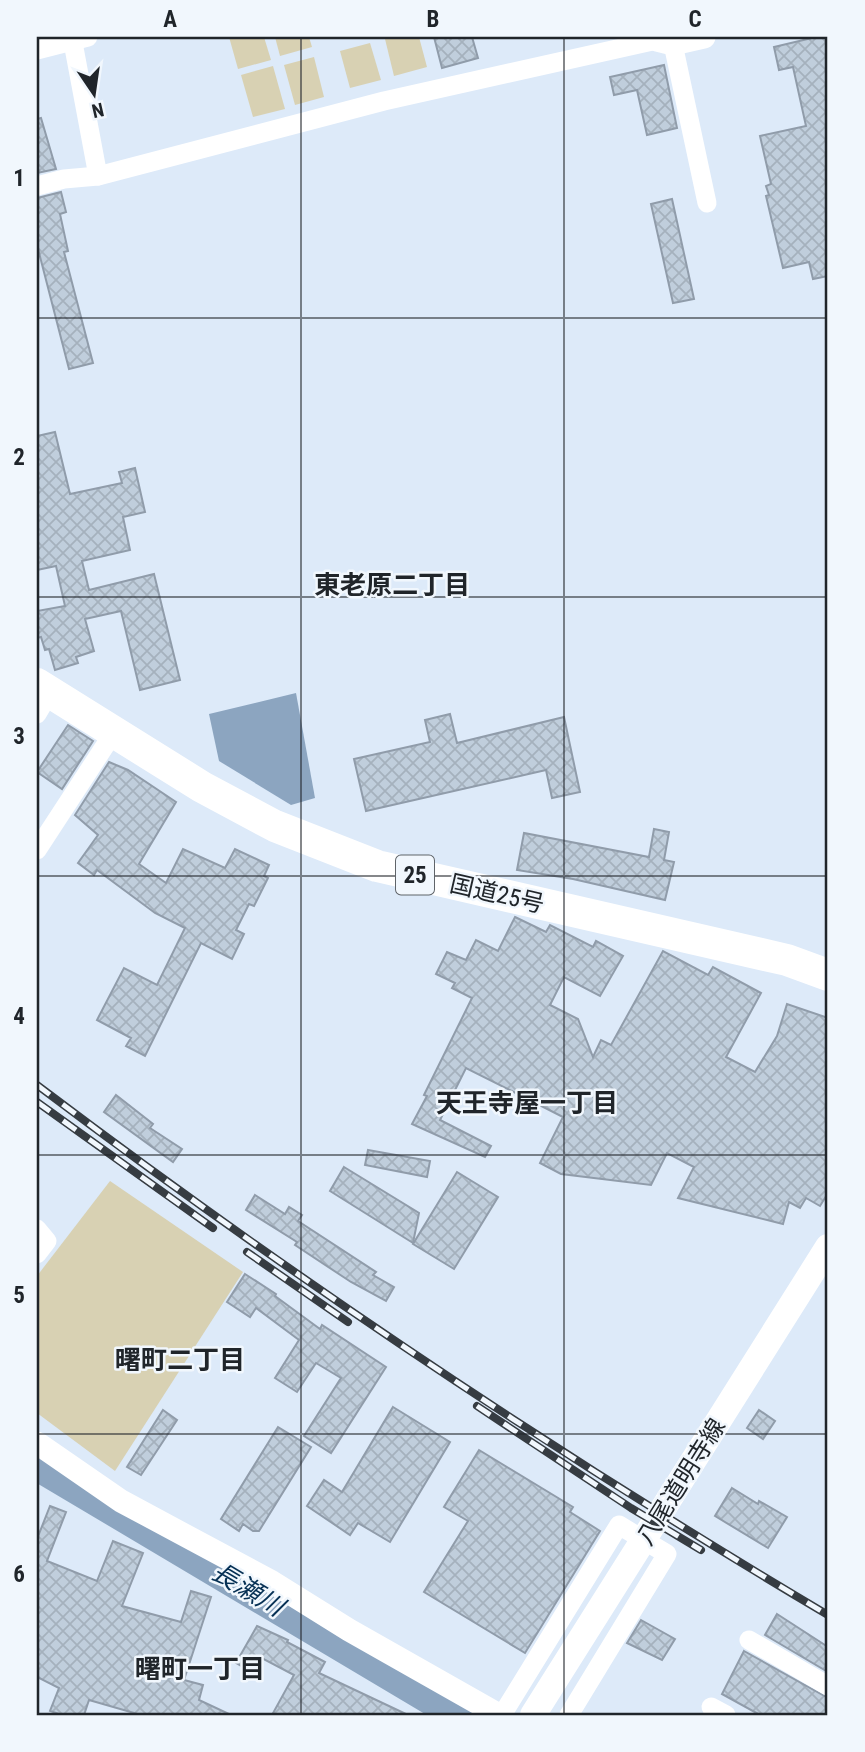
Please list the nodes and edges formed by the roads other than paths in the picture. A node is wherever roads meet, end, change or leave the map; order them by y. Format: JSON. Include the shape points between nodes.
{"nodes":[{"id":1,"x":704,"y":37,"type":"edge"},
{"id":2,"x":78,"y":38,"type":"edge"},
{"id":3,"x":662,"y":40,"type":"edge"},
{"id":4,"x":37,"y":50,"type":"edge"},
{"id":5,"x":98,"y":176,"type":"junction"},
{"id":6,"x":37,"y":186,"type":"edge"},
{"id":7,"x":707,"y":203,"type":"dead end"},
{"id":8,"x":41,"y":697,"type":"edge"},
{"id":9,"x":114,"y":732,"type":"junction"},
{"id":10,"x":38,"y":846,"type":"edge"},
{"id":11,"x":828,"y":975,"type":"edge"},
{"id":12,"x":37,"y":1228,"type":"edge"},
{"id":13,"x":828,"y":1247,"type":"edge"},
{"id":14,"x":37,"y":1254,"type":"edge"},
{"id":15,"x":37,"y":1443,"type":"edge"},
{"id":16,"x":749,"y":1640,"type":"dead end"},
{"id":17,"x":828,"y":1686,"type":"edge"},
{"id":18,"x":501,"y":1715,"type":"edge"},
{"id":19,"x":533,"y":1715,"type":"edge"},
{"id":20,"x":569,"y":1715,"type":"edge"}],
"edges":[{"from":1,"to":3,"type":"street"},
{"from":2,"to":4,"type":"street"},
{"from":2,"to":5,"type":"street"},
{"from":3,"to":5,"type":"street","via":[[384,101]]},
{"from":3,"to":7,"type":"street"},
{"from":5,"to":6,"type":"street"},
{"from":8,"to":9,"type":"highway","name":"国道25号","number":"25"},
{"from":9,"to":10,"type":"street"},
{"from":9,"to":11,"type":"highway","name":"国道25号","number":"25","via":[[275,826],[377,866],[787,960]]},
{"from":12,"to":14,"type":"street","via":[[47,1241]]},
{"from":13,"to":19,"type":"main road","name":"八尾道明寺線"},
{"from":15,"to":18,"type":"street","via":[[121,1501],[272,1582]]},
{"from":16,"to":17,"type":"street"},
{"from":18,"to":20,"type":"street","via":[[619,1525],[667,1554]]}]}
